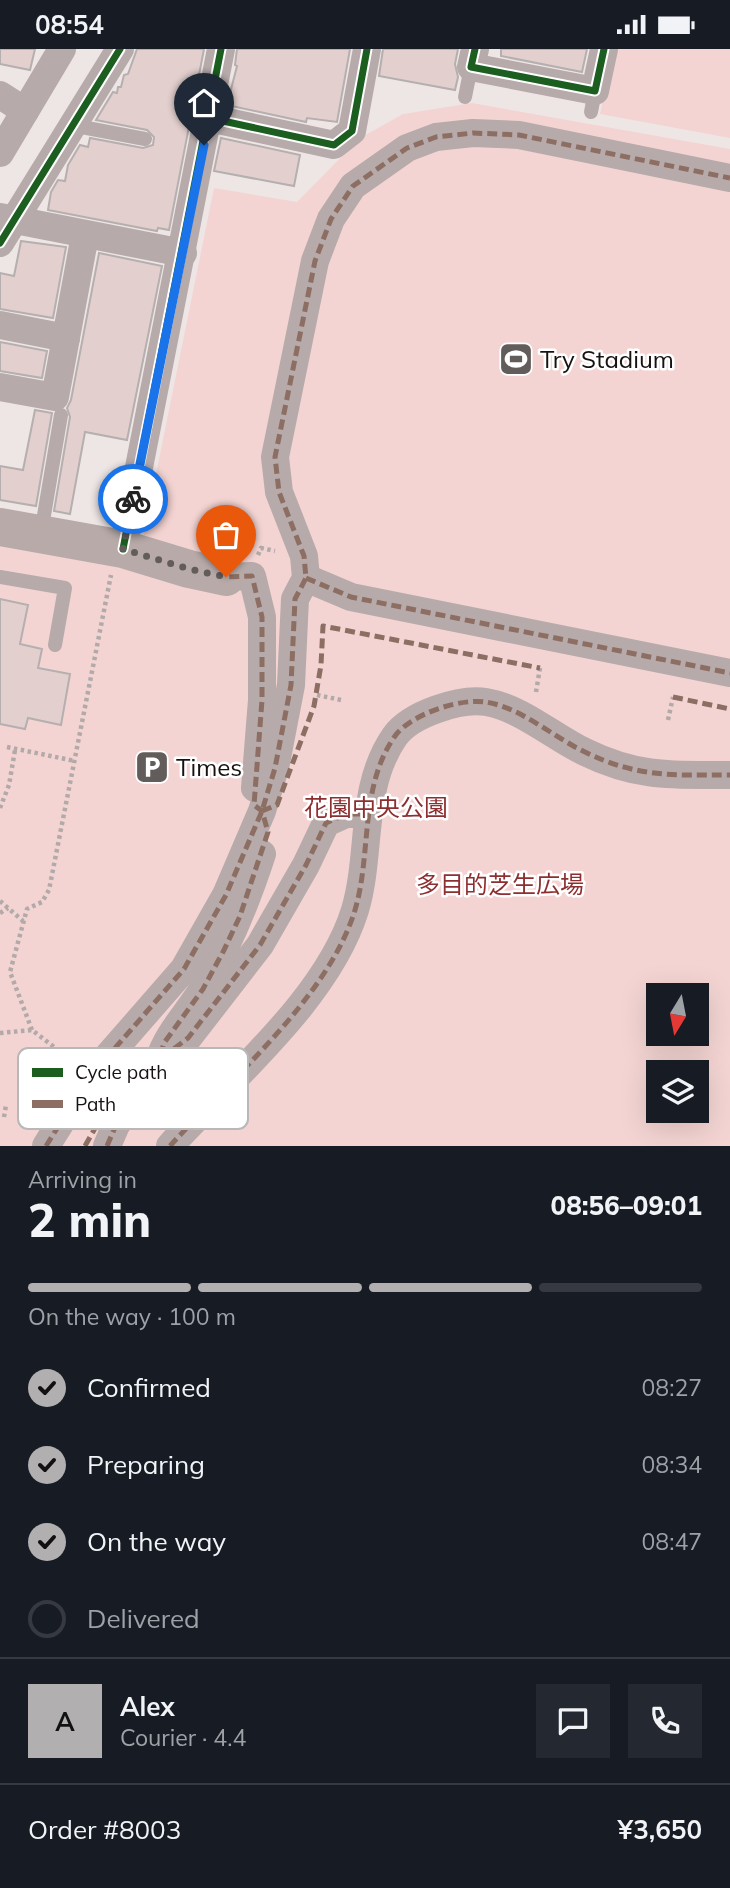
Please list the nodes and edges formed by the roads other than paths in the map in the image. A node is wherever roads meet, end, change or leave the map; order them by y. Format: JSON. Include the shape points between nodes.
{"nodes":[{"id":1,"x":62,"y":49,"type":"edge"},
{"id":2,"x":120,"y":49,"type":"edge"},
{"id":3,"x":221,"y":49,"type":"edge"},
{"id":4,"x":367,"y":49,"type":"edge"},
{"id":5,"x":604,"y":49,"type":"edge"},
{"id":6,"x":473,"y":58,"type":"edge"},
{"id":7,"x":0,"y":95,"type":"edge"},
{"id":8,"x":465,"y":97,"type":"dead end"},
{"id":9,"x":25,"y":111,"type":"junction"},
{"id":10,"x":209,"y":118,"type":"junction"},
{"id":11,"x":71,"y":125,"type":"junction"},
{"id":12,"x":145,"y":139,"type":"dead end"},
{"id":13,"x":0,"y":153,"type":"edge"},
{"id":14,"x":730,"y":178,"type":"edge"},
{"id":15,"x":4,"y":227,"type":"edge"},
{"id":16,"x":85,"y":235,"type":"junction"},
{"id":17,"x":183,"y":253,"type":"junction"},
{"id":18,"x":0,"y":325,"type":"edge"},
{"id":19,"x":65,"y":338,"type":"junction"},
{"id":20,"x":0,"y":387,"type":"edge"},
{"id":21,"x":61,"y":415,"type":"dead end"},
{"id":22,"x":0,"y":527,"type":"edge"},
{"id":23,"x":41,"y":534,"type":"junction"},
{"id":24,"x":123,"y":549,"type":"junction"},
{"id":25,"x":305,"y":567,"type":"junction"},
{"id":26,"x":0,"y":577,"type":"edge"},
{"id":27,"x":239,"y":577,"type":"joint"},
{"id":28,"x":55,"y":645,"type":"dead end"},
{"id":29,"x":730,"y":673,"type":"edge"},
{"id":30,"x":730,"y":775,"type":"edge"},
{"id":31,"x":262,"y":811,"type":"junction"},
{"id":32,"x":369,"y":814,"type":"junction"},
{"id":33,"x":115,"y":1048,"type":"edge"},
{"id":34,"x":163,"y":1048,"type":"edge"},
{"id":35,"x":175,"y":1048,"type":"edge"},
{"id":36,"x":248,"y":1063,"type":"edge"},
{"id":37,"x":55,"y":1129,"type":"edge"},
{"id":38,"x":114,"y":1129,"type":"edge"},
{"id":39,"x":186,"y":1129,"type":"edge"},
{"id":40,"x":46,"y":1146,"type":"edge"},
{"id":41,"x":107,"y":1146,"type":"edge"},
{"id":42,"x":170,"y":1146,"type":"edge"}],
"edges":[{"from":1,"to":9,"type":"street"},
{"from":2,"to":11,"type":"street"},
{"from":3,"to":10,"type":"street"},
{"from":4,"to":10,"type":"street","via":[[352,131],[334,145]]},
{"from":5,"to":6,"type":"street","via":[[593,101]]},
{"from":6,"to":8,"type":"lane"},
{"from":7,"to":9,"type":"street"},
{"from":9,"to":13,"type":"street"},
{"from":10,"to":17,"type":"street"},
{"from":11,"to":12,"type":"lane"},
{"from":11,"to":15,"type":"street"},
{"from":14,"to":25,"type":"street","via":[[519,135],[473,134],[436,137],[407,148],[354,186],[331,219],[315,261],[275,457],[279,492]]},
{"from":15,"to":16,"type":"street"},
{"from":16,"to":17,"type":"street"},
{"from":16,"to":19,"type":"street"},
{"from":17,"to":24,"type":"street"},
{"from":18,"to":19,"type":"street"},
{"from":19,"to":20,"type":"street","via":[[55,397]]},
{"from":21,"to":23,"type":"lane"},
{"from":22,"to":23,"type":"street"},
{"from":23,"to":24,"type":"street"},
{"from":24,"to":27,"type":"street","via":[[189,569]]},
{"from":25,"to":29,"type":"street","via":[[351,597]]},
{"from":25,"to":31,"type":"street","via":[[295,599],[291,685]]},
{"from":26,"to":28,"type":"lane","via":[[65,588]]},
{"from":27,"to":31,"type":"street","via":[[262,617],[262,700],[254,805]]},
{"from":30,"to":32,"type":"street","via":[[657,775],[625,768],[487,702],[453,703],[417,718],[396,734],[377,767]]},
{"from":31,"to":33,"type":"street","via":[[226,895],[184,969]]},
{"from":31,"to":34,"type":"street","via":[[268,832],[240,916],[203,989]]},
{"from":32,"to":35,"type":"street","via":[[346,814],[326,823],[260,945],[188,1038]]},
{"from":32,"to":36,"type":"street","via":[[355,908],[335,954],[299,1009]]},
{"from":37,"to":40,"type":"street"},
{"from":38,"to":41,"type":"street"},
{"from":39,"to":42,"type":"street"}]}
